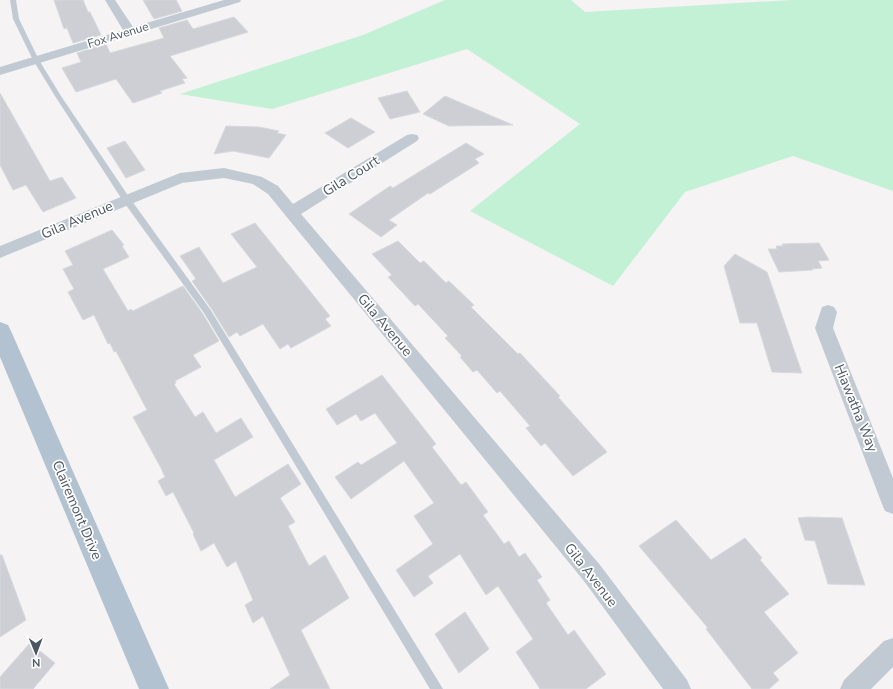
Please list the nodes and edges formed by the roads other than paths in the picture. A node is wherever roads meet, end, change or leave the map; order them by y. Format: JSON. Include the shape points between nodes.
{"nodes":[{"id":1,"x":13,"y":0,"type":"edge"},
{"id":2,"x":110,"y":0,"type":"edge"},
{"id":3,"x":236,"y":0,"type":"edge"},
{"id":4,"x":130,"y":32,"type":"junction"},
{"id":5,"x":36,"y":60,"type":"junction"},
{"id":6,"x":0,"y":70,"type":"edge"},
{"id":7,"x":412,"y":138,"type":"dead end"},
{"id":8,"x":126,"y":199,"type":"junction"},
{"id":9,"x":291,"y":213,"type":"junction"},
{"id":10,"x":0,"y":252,"type":"edge"},
{"id":11,"x":828,"y":312,"type":"dead end"},
{"id":12,"x":0,"y":331,"type":"edge"},
{"id":13,"x":885,"y":458,"type":"edge"},
{"id":14,"x":893,"y":504,"type":"edge"},
{"id":15,"x":893,"y":650,"type":"edge"},
{"id":16,"x":154,"y":689,"type":"edge"},
{"id":17,"x":437,"y":689,"type":"edge"},
{"id":18,"x":678,"y":689,"type":"edge"},
{"id":19,"x":853,"y":689,"type":"edge"}],
"edges":[{"from":1,"to":5,"type":"lane","via":[[16,19]]},
{"from":2,"to":4,"type":"street"},
{"from":3,"to":4,"type":"street","name":"Fox Avenue"},
{"from":4,"to":5,"type":"street","name":"Fox Avenue"},
{"from":5,"to":6,"type":"street","name":"Fox Avenue"},
{"from":5,"to":8,"type":"lane"},
{"from":7,"to":9,"type":"street","name":"Gila Court"},
{"from":8,"to":9,"type":"street","name":"Gila Avenue","via":[[180,178],[224,173],[257,180],[273,190]]},
{"from":8,"to":10,"type":"street","name":"Gila Avenue"},
{"from":8,"to":17,"type":"lane","via":[[207,311]]},
{"from":9,"to":18,"type":"street","name":"Gila Avenue","via":[[592,573]]},
{"from":11,"to":13,"type":"street","name":"Hiawatha Way","via":[[824,328]]},
{"from":12,"to":16,"type":"main road","name":"Clairemont Drive"},
{"from":13,"to":14,"type":"street","name":"Hiawatha Way"},
{"from":15,"to":19,"type":"street"}]}
